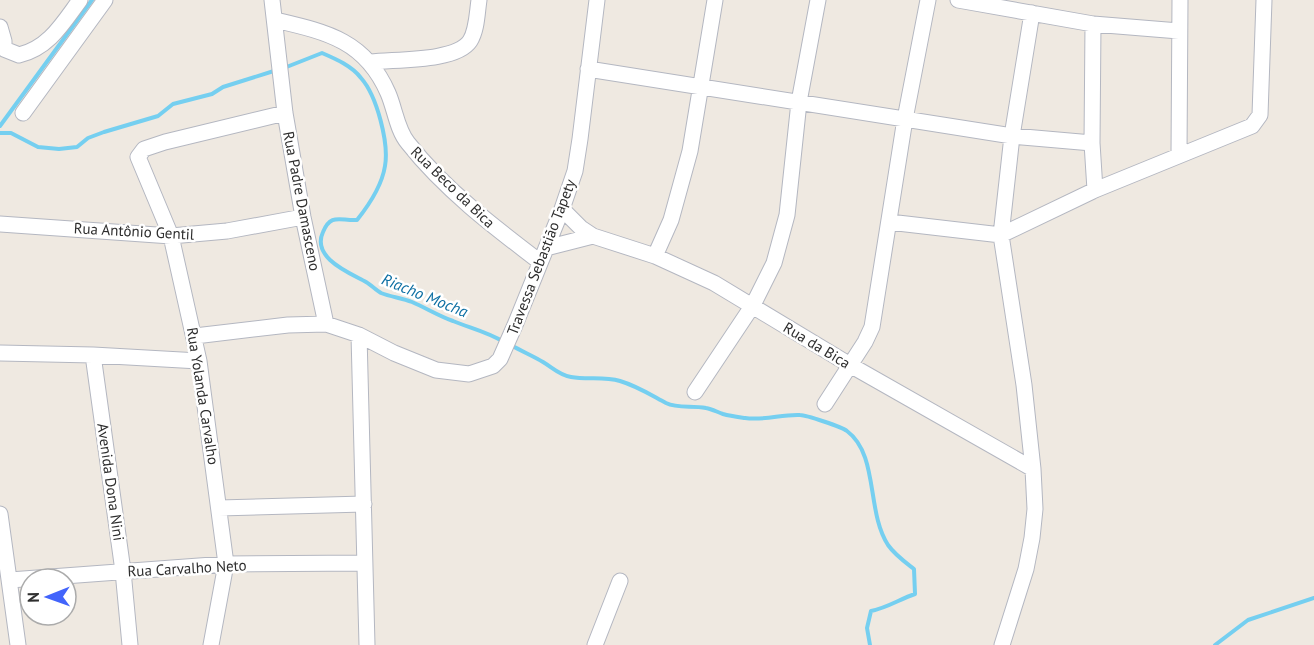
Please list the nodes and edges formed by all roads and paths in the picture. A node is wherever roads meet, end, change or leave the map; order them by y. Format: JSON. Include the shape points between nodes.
{"nodes":[{"id":1,"x":80,"y":0,"type":"edge"},
{"id":2,"x":105,"y":0,"type":"edge"},
{"id":3,"x":272,"y":0,"type":"edge"},
{"id":4,"x":479,"y":0,"type":"edge"},
{"id":5,"x":597,"y":0,"type":"edge"},
{"id":6,"x":715,"y":0,"type":"edge"},
{"id":7,"x":818,"y":0,"type":"edge"},
{"id":8,"x":928,"y":0,"type":"edge"},
{"id":9,"x":958,"y":0,"type":"edge"},
{"id":10,"x":1180,"y":0,"type":"edge"},
{"id":11,"x":1264,"y":0,"type":"edge"},
{"id":12,"x":997,"y":3,"type":"edge"},
{"id":13,"x":1032,"y":13,"type":"junction"},
{"id":14,"x":275,"y":20,"type":"junction"},
{"id":15,"x":1093,"y":24,"type":"junction"},
{"id":16,"x":0,"y":27,"type":"edge"},
{"id":17,"x":1179,"y":31,"type":"junction"},
{"id":18,"x":2,"y":52,"type":"edge"},
{"id":19,"x":371,"y":62,"type":"junction"},
{"id":20,"x":588,"y":69,"type":"junction"},
{"id":21,"x":702,"y":86,"type":"junction"},
{"id":22,"x":799,"y":102,"type":"junction"},
{"id":23,"x":285,"y":112,"type":"junction"},
{"id":24,"x":23,"y":113,"type":"dead end"},
{"id":25,"x":905,"y":119,"type":"junction"},
{"id":26,"x":1012,"y":136,"type":"junction"},
{"id":27,"x":1092,"y":143,"type":"junction"},
{"id":28,"x":1179,"y":154,"type":"junction"},
{"id":29,"x":1095,"y":190,"type":"junction"},
{"id":30,"x":562,"y":209,"type":"junction"},
{"id":31,"x":303,"y":217,"type":"junction"},
{"id":32,"x":889,"y":222,"type":"junction"},
{"id":33,"x":0,"y":224,"type":"edge"},
{"id":34,"x":1001,"y":235,"type":"junction"},
{"id":35,"x":171,"y":236,"type":"junction"},
{"id":36,"x":594,"y":236,"type":"junction"},
{"id":37,"x":543,"y":255,"type":"junction"},
{"id":38,"x":655,"y":256,"type":"junction"},
{"id":39,"x":753,"y":305,"type":"junction"},
{"id":40,"x":326,"y":324,"type":"junction"},
{"id":41,"x":359,"y":335,"type":"junction"},
{"id":42,"x":195,"y":336,"type":"junction"},
{"id":43,"x":0,"y":353,"type":"edge"},
{"id":44,"x":93,"y":355,"type":"junction"},
{"id":45,"x":199,"y":361,"type":"junction"},
{"id":46,"x":850,"y":365,"type":"junction"},
{"id":47,"x":695,"y":392,"type":"dead end"},
{"id":48,"x":825,"y":404,"type":"dead end"},
{"id":49,"x":1033,"y":470,"type":"junction"},
{"id":50,"x":364,"y":504,"type":"junction"},
{"id":51,"x":219,"y":508,"type":"junction"},
{"id":52,"x":0,"y":514,"type":"edge"},
{"id":53,"x":1,"y":536,"type":"edge"},
{"id":54,"x":365,"y":563,"type":"junction"},
{"id":55,"x":226,"y":564,"type":"junction"},
{"id":56,"x":123,"y":571,"type":"junction"},
{"id":57,"x":10,"y":580,"type":"junction"},
{"id":58,"x":621,"y":581,"type":"dead end"},
{"id":59,"x":18,"y":645,"type":"edge"},
{"id":60,"x":130,"y":645,"type":"edge"},
{"id":61,"x":211,"y":645,"type":"edge"},
{"id":62,"x":367,"y":645,"type":"edge"},
{"id":63,"x":595,"y":645,"type":"edge"},
{"id":64,"x":1002,"y":645,"type":"edge"}],
"edges":[{"from":1,"to":18,"type":"street","via":[[38,49],[20,55]]},
{"from":2,"to":24,"type":"street"},
{"from":3,"to":14,"type":"street"},
{"from":4,"to":19,"type":"street","via":[[471,40],[463,48],[435,56]]},
{"from":5,"to":20,"type":"street","name":"Travessa Sebastião Tapety"},
{"from":6,"to":21,"type":"street"},
{"from":7,"to":22,"type":"street"},
{"from":8,"to":25,"type":"street"},
{"from":9,"to":12,"type":"street"},
{"from":10,"to":17,"type":"street"},
{"from":11,"to":28,"type":"street","via":[[1260,116],[1252,126]]},
{"from":12,"to":13,"type":"street"},
{"from":13,"to":15,"type":"street"},
{"from":13,"to":26,"type":"street"},
{"from":14,"to":19,"type":"street","name":"Rua Beco da Bica","via":[[338,39]]},
{"from":14,"to":23,"type":"street","name":"Rua Padre Damasceno"},
{"from":15,"to":17,"type":"street"},
{"from":15,"to":27,"type":"street"},
{"from":16,"to":18,"type":"street"},
{"from":17,"to":28,"type":"street"},
{"from":19,"to":37,"type":"street","name":"Rua Beco da Bica","via":[[387,90],[405,140],[420,158],[499,231]]},
{"from":20,"to":21,"type":"street"},
{"from":20,"to":30,"type":"street","name":"Travessa Sebastião Tapety","via":[[575,171]]},
{"from":21,"to":22,"type":"street"},
{"from":21,"to":38,"type":"street","via":[[681,188]]},
{"from":22,"to":25,"type":"street"},
{"from":22,"to":39,"type":"street","via":[[787,214],[774,263]]},
{"from":23,"to":31,"type":"street","name":"Rua Padre Damasceno"},
{"from":23,"to":35,"type":"street","name":"Rua Yolanda Carvalho","via":[[165,142],[139,154]]},
{"from":25,"to":26,"type":"street"},
{"from":25,"to":32,"type":"street"},
{"from":26,"to":27,"type":"street"},
{"from":26,"to":34,"type":"street"},
{"from":27,"to":29,"type":"street"},
{"from":28,"to":29,"type":"street"},
{"from":29,"to":34,"type":"street"},
{"from":30,"to":36,"type":"street","name":"Rua da Bica"},
{"from":30,"to":37,"type":"street","name":"Travessa Sebastião Tapety"},
{"from":31,"to":35,"type":"street","name":"Rua Antônio Gentil"},
{"from":31,"to":40,"type":"street","name":"Rua Padre Damasceno"},
{"from":32,"to":34,"type":"street"},
{"from":32,"to":46,"type":"street","via":[[872,327]]},
{"from":33,"to":35,"type":"street","name":"Rua Antônio Gentil"},
{"from":34,"to":49,"type":"street"},
{"from":35,"to":42,"type":"street","name":"Rua Yolanda Carvalho"},
{"from":36,"to":37,"type":"street"},
{"from":36,"to":38,"type":"street","name":"Rua da Bica"},
{"from":37,"to":41,"type":"street","name":"Travessa Sebastião Tapety","via":[[506,346],[493,366],[469,374],[435,370]]},
{"from":38,"to":39,"type":"street","name":"Rua da Bica"},
{"from":39,"to":46,"type":"street","name":"Rua da Bica"},
{"from":39,"to":47,"type":"street"},
{"from":40,"to":41,"type":"street"},
{"from":40,"to":42,"type":"street"},
{"from":41,"to":50,"type":"street"},
{"from":42,"to":45,"type":"street","name":"Rua Yolanda Carvalho"},
{"from":43,"to":44,"type":"street"},
{"from":44,"to":45,"type":"street"},
{"from":44,"to":56,"type":"street","name":"Avenida Dona Nini"},
{"from":45,"to":51,"type":"street","name":"Rua Yolanda Carvalho"},
{"from":46,"to":48,"type":"street"},
{"from":46,"to":49,"type":"street","name":"Rua da Bica"},
{"from":49,"to":64,"type":"street","via":[[1032,538]]},
{"from":50,"to":51,"type":"street"},
{"from":50,"to":54,"type":"street"},
{"from":51,"to":55,"type":"street","name":"Rua Yolanda Carvalho"},
{"from":52,"to":53,"type":"street"},
{"from":53,"to":57,"type":"street"},
{"from":54,"to":55,"type":"street","name":"Rua Carvalho Neto"},
{"from":54,"to":62,"type":"street"},
{"from":55,"to":56,"type":"street","name":"Rua Carvalho Neto"},
{"from":55,"to":61,"type":"street","name":"Rua Yolanda Carvalho"},
{"from":56,"to":57,"type":"street","name":"Rua Carvalho Neto"},
{"from":56,"to":60,"type":"street","name":"Avenida Dona Nini"},
{"from":57,"to":59,"type":"street"},
{"from":58,"to":63,"type":"street"}]}
